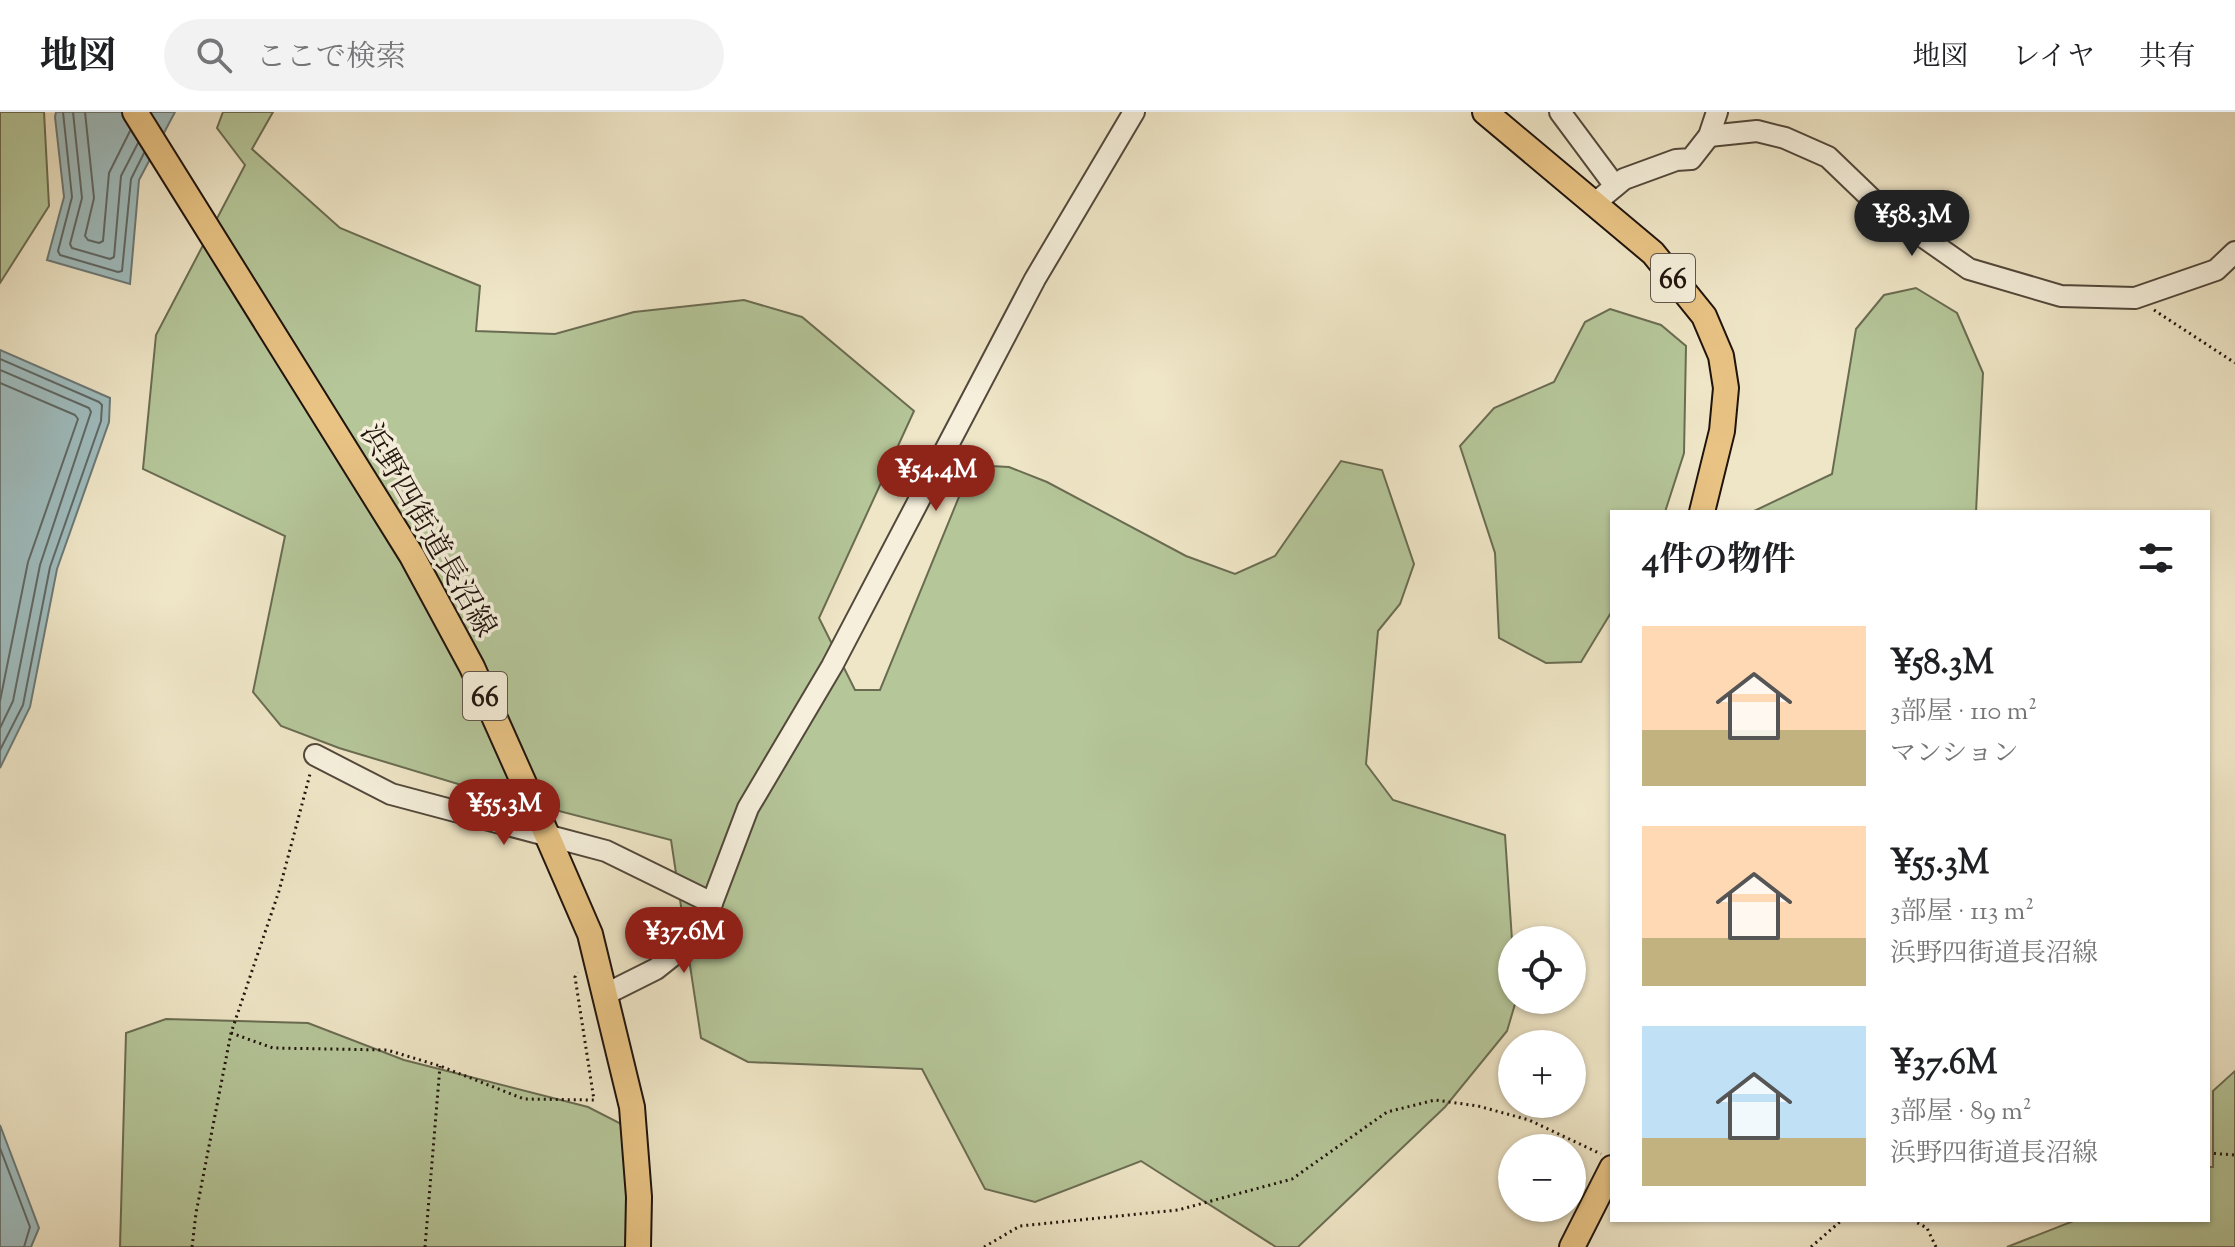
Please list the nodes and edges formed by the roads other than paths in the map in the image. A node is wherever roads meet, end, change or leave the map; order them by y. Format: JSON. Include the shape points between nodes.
{"nodes":[{"id":1,"x":135,"y":112,"type":"edge"},
{"id":2,"x":1134,"y":112,"type":"edge"},
{"id":3,"x":1485,"y":112,"type":"edge"},
{"id":4,"x":1560,"y":112,"type":"edge"},
{"id":5,"x":1717,"y":112,"type":"edge"},
{"id":6,"x":1709,"y":136,"type":"junction"},
{"id":7,"x":1615,"y":186,"type":"junction"},
{"id":8,"x":1595,"y":203,"type":"junction"},
{"id":9,"x":2235,"y":252,"type":"edge"},
{"id":10,"x":1702,"y":510,"type":"edge"},
{"id":11,"x":315,"y":755,"type":"road end"},
{"id":12,"x":547,"y":835,"type":"junction"},
{"id":13,"x":712,"y":903,"type":"junction"},
{"id":14,"x":606,"y":994,"type":"junction"},
{"id":15,"x":1610,"y":1172,"type":"edge"},
{"id":16,"x":638,"y":1247,"type":"edge"},
{"id":17,"x":1572,"y":1247,"type":"edge"}],
"edges":[{"from":1,"to":12,"type":"main road","name":"浜野四街道長沼線","number":"66","via":[[412,556],[472,667]]},
{"from":2,"to":13,"type":"street","via":[[1035,279],[832,666],[748,808]]},
{"from":3,"to":8,"type":"main road","number":"66"},
{"from":4,"to":7,"type":"street"},
{"from":5,"to":6,"type":"street"},
{"from":6,"to":7,"type":"street","via":[[1691,159],[1676,160]]},
{"from":6,"to":9,"type":"street","via":[[1757,131],[1828,157],[1879,206],[1969,269],[2061,296],[2135,298],[2216,270]]},
{"from":7,"to":8,"type":"street"},
{"from":8,"to":10,"type":"main road","number":"66","via":[[1653,253],[1704,316],[1721,356],[1726,388],[1722,431]]},
{"from":11,"to":12,"type":"street","via":[[391,794]]},
{"from":12,"to":13,"type":"street","via":[[606,851]]},
{"from":12,"to":14,"type":"main road","name":"浜野四街道長沼線","number":"66","via":[[590,934]]},
{"from":13,"to":14,"type":"street","via":[[690,942],[656,969]]},
{"from":14,"to":16,"type":"main road","name":"浜野四街道長沼線","number":"66","via":[[632,1107]]},
{"from":15,"to":17,"type":"main road"}]}
